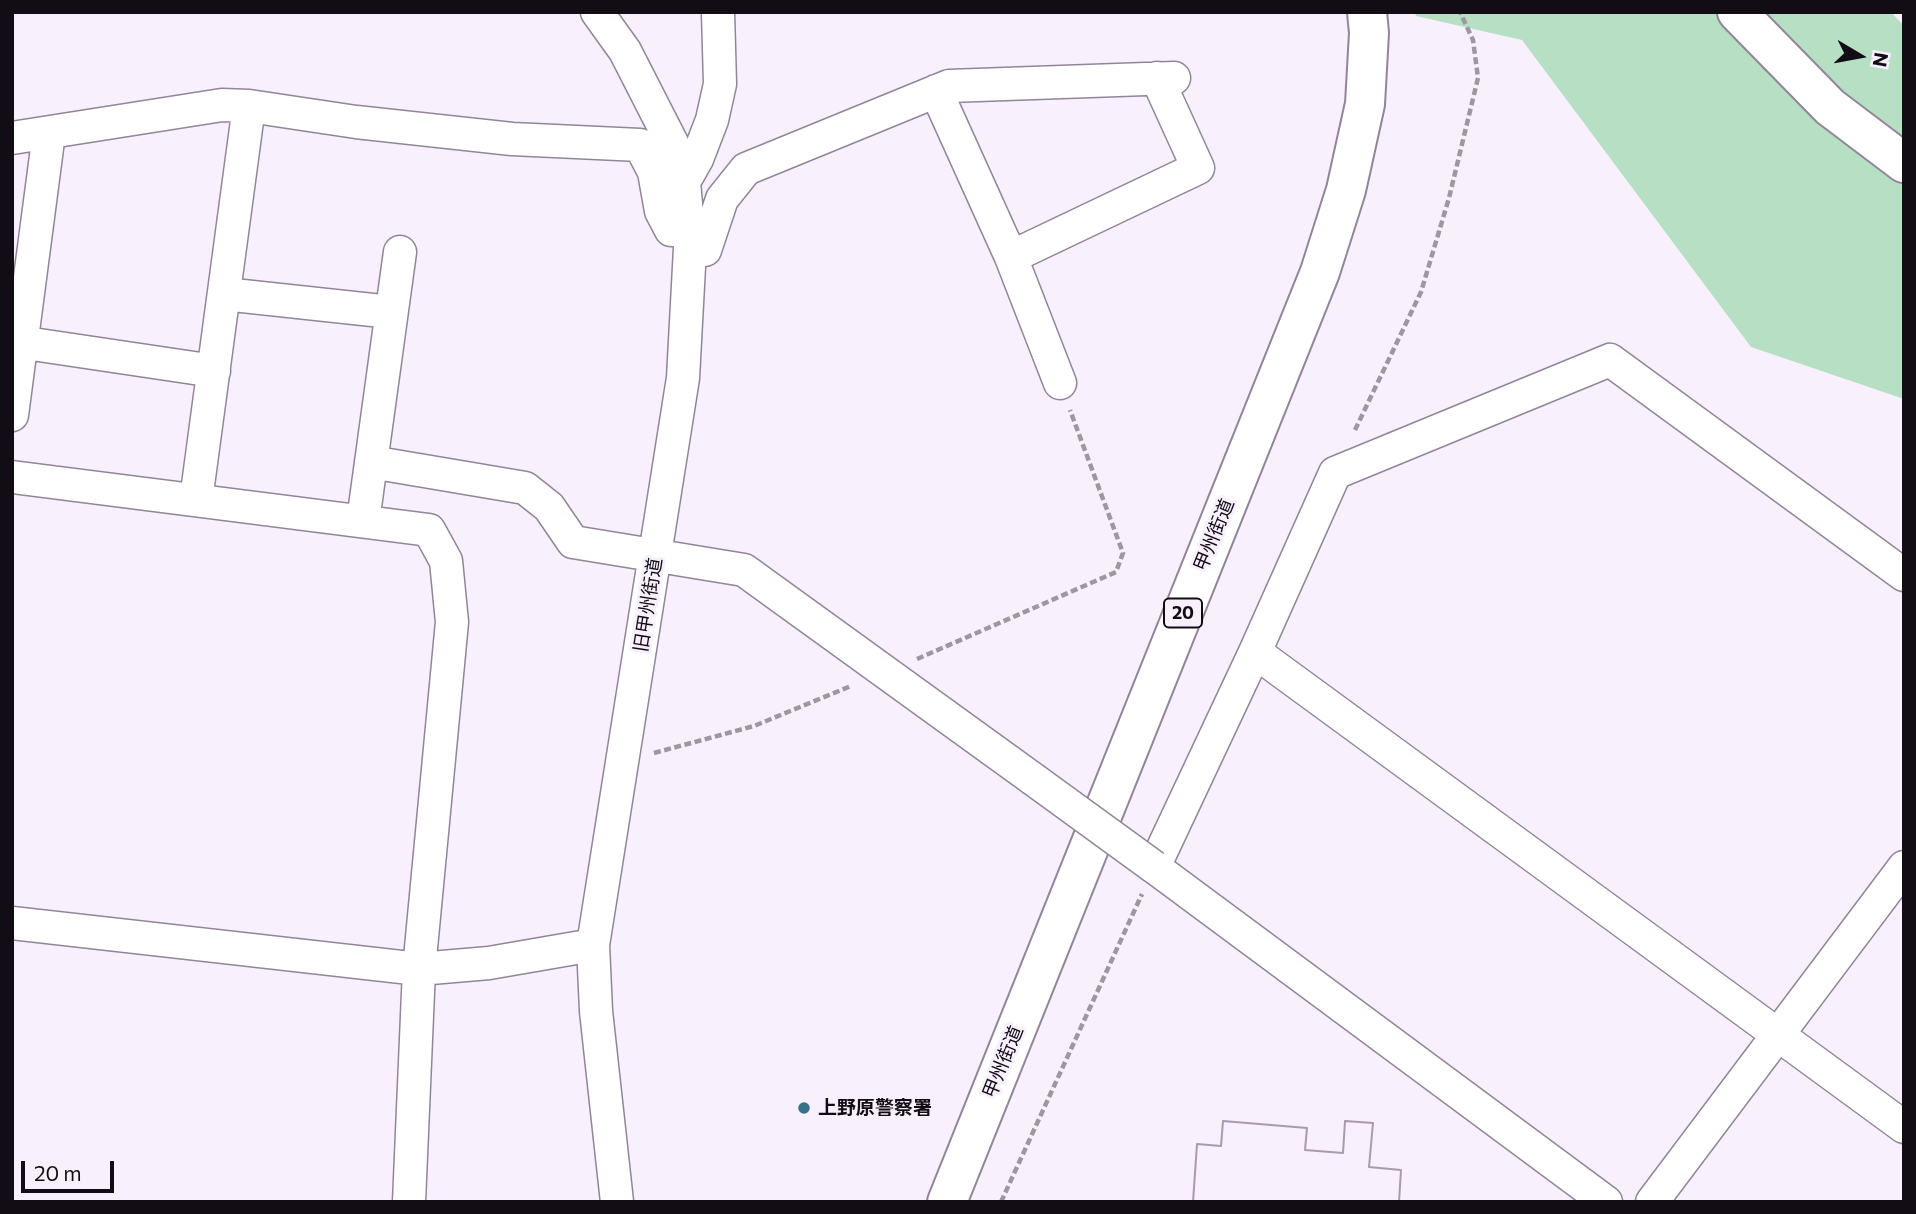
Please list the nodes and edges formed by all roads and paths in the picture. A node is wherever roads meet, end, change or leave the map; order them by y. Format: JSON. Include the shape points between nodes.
{"nodes":[{"id":1,"x":597,"y":12,"type":"edge"},
{"id":2,"x":718,"y":12,"type":"edge"},
{"id":3,"x":1367,"y":12,"type":"edge"},
{"id":4,"x":1460,"y":12,"type":"edge"},
{"id":5,"x":1737,"y":12,"type":"edge"},
{"id":6,"x":936,"y":91,"type":"junction"},
{"id":7,"x":249,"y":106,"type":"junction"},
{"id":8,"x":49,"y":133,"type":"junction"},
{"id":9,"x":12,"y":138,"type":"edge"},
{"id":10,"x":1904,"y":163,"type":"edge"},
{"id":11,"x":684,"y":182,"type":"junction"},
{"id":12,"x":690,"y":248,"type":"junction"},
{"id":13,"x":400,"y":251,"type":"dead end"},
{"id":14,"x":1011,"y":257,"type":"junction"},
{"id":15,"x":224,"y":294,"type":"junction"},
{"id":16,"x":391,"y":312,"type":"junction"},
{"id":17,"x":17,"y":342,"type":"edge"},
{"id":18,"x":214,"y":371,"type":"junction"},
{"id":19,"x":1060,"y":383,"type":"joint"},
{"id":20,"x":12,"y":415,"type":"edge"},
{"id":21,"x":371,"y":462,"type":"junction"},
{"id":22,"x":1335,"y":473,"type":"junction"},
{"id":23,"x":12,"y":477,"type":"edge"},
{"id":24,"x":196,"y":500,"type":"junction"},
{"id":25,"x":363,"y":521,"type":"junction"},
{"id":26,"x":656,"y":554,"type":"junction"},
{"id":27,"x":1904,"y":575,"type":"edge"},
{"id":28,"x":1255,"y":652,"type":"junction"},
{"id":29,"x":886,"y":672,"type":"junction"},
{"id":30,"x":621,"y":762,"type":"junction"},
{"id":31,"x":1154,"y":867,"type":"junction"},
{"id":32,"x":1904,"y":867,"type":"edge"},
{"id":33,"x":12,"y":923,"type":"edge"},
{"id":34,"x":593,"y":945,"type":"junction"},
{"id":35,"x":419,"y":969,"type":"junction"},
{"id":36,"x":1779,"y":1036,"type":"junction"},
{"id":37,"x":1904,"y":1127,"type":"edge"},
{"id":38,"x":409,"y":1202,"type":"edge"},
{"id":39,"x":617,"y":1202,"type":"edge"},
{"id":40,"x":947,"y":1202,"type":"edge"},
{"id":41,"x":1002,"y":1202,"type":"edge"},
{"id":42,"x":1606,"y":1202,"type":"edge"},
{"id":43,"x":1652,"y":1202,"type":"edge"}],
"edges":[{"from":1,"to":11,"type":"street","name":"旧甲州街道","via":[[625,51],[672,143]]},
{"from":2,"to":11,"type":"street","via":[[720,84],[712,121]]},
{"from":3,"to":40,"type":"main road","name":"甲州街道","number":"20","via":[[1365,104],[1346,190],[1320,272]]},
{"from":4,"to":22,"type":"path","via":[[1473,40],[1478,78],[1449,198],[1421,292]]},
{"from":5,"to":10,"type":"main road","via":[[1830,107]]},
{"from":6,"to":12,"type":"street","via":[[746,169],[722,199],[705,250]]},
{"from":6,"to":14,"type":"street"},
{"from":6,"to":14,"type":"street","via":[[949,86],[1166,78],[1198,168]]},
{"from":7,"to":8,"type":"street","via":[[222,105]]},
{"from":7,"to":11,"type":"street","via":[[512,139],[640,145],[654,173],[661,211],[671,230]]},
{"from":7,"to":15,"type":"street"},
{"from":8,"to":9,"type":"street"},
{"from":8,"to":17,"type":"street"},
{"from":11,"to":12,"type":"street","name":"旧甲州街道"},
{"from":12,"to":26,"type":"street","name":"旧甲州街道","via":[[683,379]]},
{"from":13,"to":16,"type":"street"},
{"from":14,"to":19,"type":"street"},
{"from":15,"to":16,"type":"street"},
{"from":15,"to":18,"type":"street"},
{"from":16,"to":21,"type":"street"},
{"from":17,"to":18,"type":"street"},
{"from":17,"to":20,"type":"street"},
{"from":18,"to":24,"type":"street"},
{"from":19,"to":29,"type":"path","via":[[1124,553],[1116,572]]},
{"from":21,"to":25,"type":"street"},
{"from":21,"to":26,"type":"street","via":[[525,488],[549,507],[573,542]]},
{"from":22,"to":27,"type":"street","via":[[1610,360]]},
{"from":22,"to":28,"type":"street"},
{"from":23,"to":24,"type":"street"},
{"from":24,"to":25,"type":"street"},
{"from":25,"to":35,"type":"street","via":[[429,530],[446,561],[452,622]]},
{"from":26,"to":29,"type":"street","via":[[744,570]]},
{"from":26,"to":30,"type":"street","name":"旧甲州街道"},
{"from":28,"to":31,"type":"street"},
{"from":28,"to":36,"type":"street"},
{"from":29,"to":30,"type":"path","via":[[754,726]]},
{"from":29,"to":31,"type":"street","bridge":true},
{"from":30,"to":34,"type":"street","name":"旧甲州街道"},
{"from":31,"to":41,"type":"path"},
{"from":31,"to":42,"type":"street"},
{"from":32,"to":36,"type":"street"},
{"from":33,"to":35,"type":"street"},
{"from":34,"to":35,"type":"street","via":[[489,963]]},
{"from":34,"to":39,"type":"street","name":"旧甲州街道"},
{"from":35,"to":38,"type":"street"},
{"from":36,"to":37,"type":"street"},
{"from":36,"to":43,"type":"street"}]}
